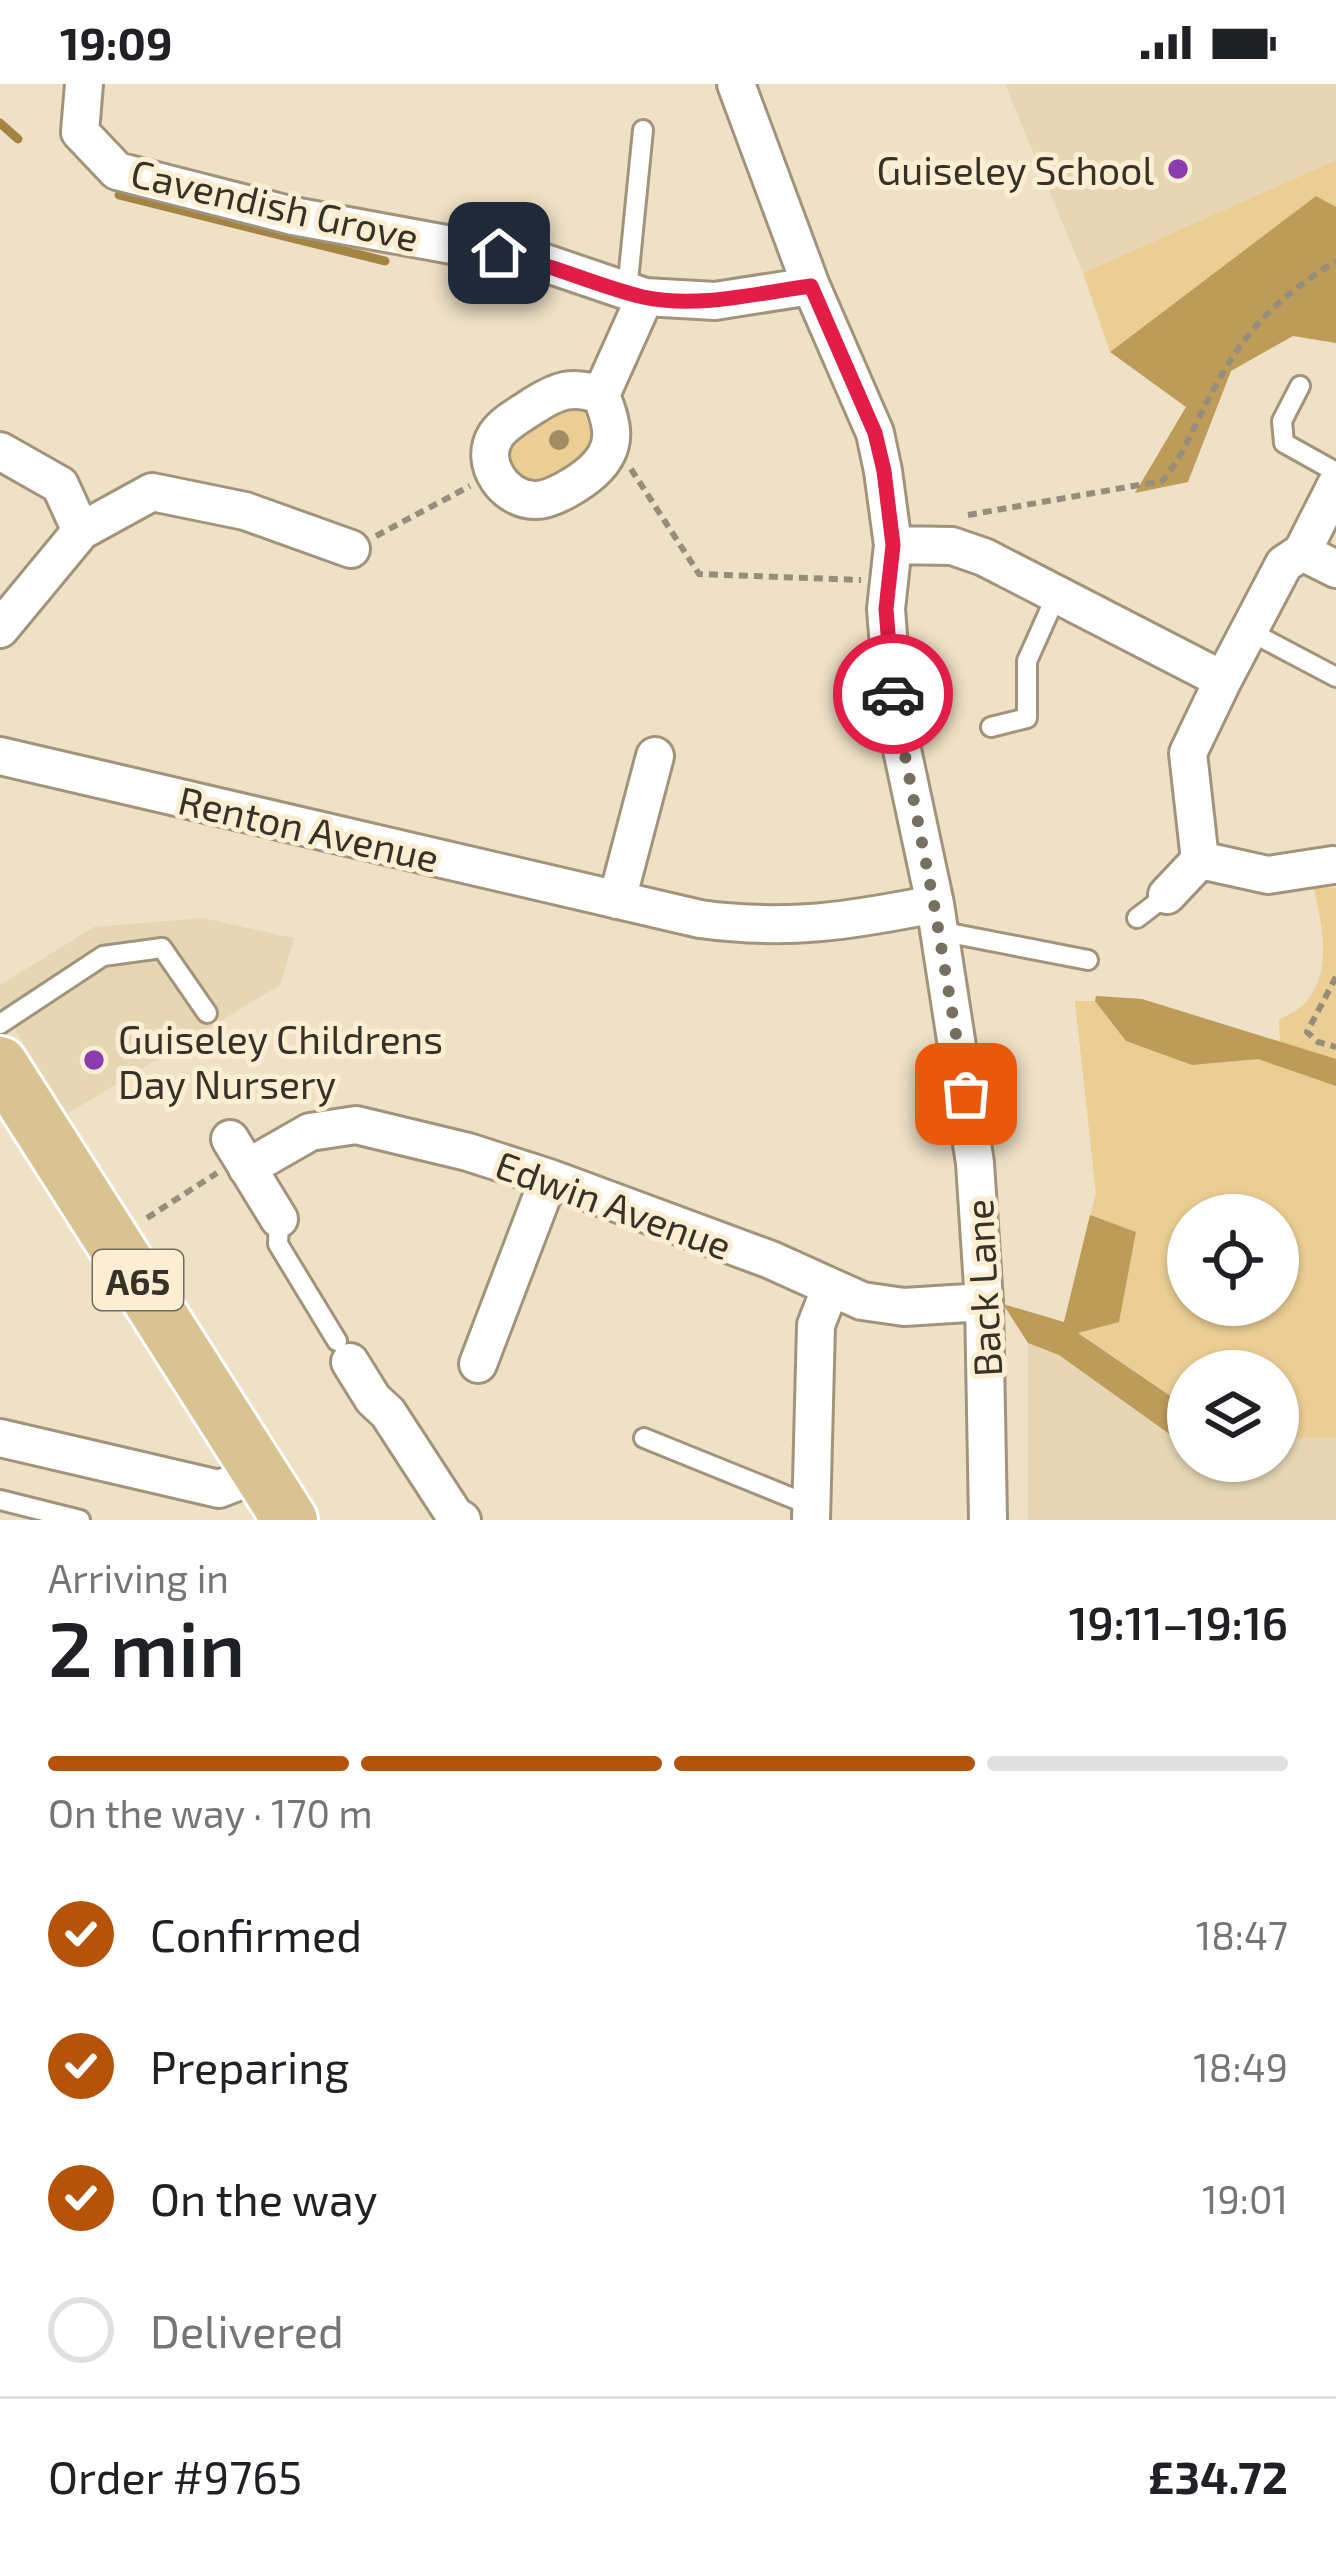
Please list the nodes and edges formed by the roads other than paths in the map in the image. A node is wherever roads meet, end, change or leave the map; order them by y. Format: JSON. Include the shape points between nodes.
{"nodes":[{"id":1,"x":84,"y":84,"type":"edge"},
{"id":2,"x":736,"y":84,"type":"edge"},
{"id":3,"x":643,"y":130,"type":"dead end"},
{"id":4,"x":811,"y":286,"type":"junction"},
{"id":5,"x":636,"y":294,"type":"junction"},
{"id":6,"x":1300,"y":386,"type":"dead end"},
{"id":7,"x":601,"y":395,"type":"junction"},
{"id":8,"x":0,"y":451,"type":"edge"},
{"id":9,"x":1336,"y":472,"type":"edge"},
{"id":10,"x":1336,"y":485,"type":"edge"},
{"id":11,"x":81,"y":531,"type":"junction"},
{"id":12,"x":351,"y":549,"type":"road end"},
{"id":13,"x":1302,"y":552,"type":"junction"},
{"id":14,"x":891,"y":563,"type":"junction"},
{"id":15,"x":1336,"y":569,"type":"edge"},
{"id":16,"x":1057,"y":594,"type":"junction"},
{"id":17,"x":0,"y":629,"type":"edge"},
{"id":18,"x":1249,"y":631,"type":"junction"},
{"id":19,"x":1336,"y":676,"type":"edge"},
{"id":20,"x":1223,"y":680,"type":"junction"},
{"id":21,"x":991,"y":727,"type":"dead end"},
{"id":22,"x":0,"y":755,"type":"edge"},
{"id":23,"x":655,"y":756,"type":"dead end"},
{"id":24,"x":1200,"y":860,"type":"junction"},
{"id":25,"x":1334,"y":865,"type":"edge"},
{"id":26,"x":1166,"y":895,"type":"joint"},
{"id":27,"x":617,"y":900,"type":"junction"},
{"id":28,"x":937,"y":918,"type":"junction"},
{"id":29,"x":1137,"y":918,"type":"dead end"},
{"id":30,"x":1088,"y":960,"type":"dead end"},
{"id":31,"x":207,"y":1013,"type":"dead end"},
{"id":32,"x":0,"y":1024,"type":"edge"},
{"id":33,"x":0,"y":1064,"type":"edge"},
{"id":34,"x":549,"y":1178,"type":"junction"},
{"id":35,"x":279,"y":1219,"type":"joint"},
{"id":36,"x":830,"y":1289,"type":"junction"},
{"id":37,"x":984,"y":1302,"type":"junction"},
{"id":38,"x":344,"y":1351,"type":"joint"},
{"id":39,"x":478,"y":1364,"type":"dead end"},
{"id":40,"x":0,"y":1438,"type":"edge"},
{"id":41,"x":644,"y":1438,"type":"dead end"},
{"id":42,"x":260,"y":1473,"type":"junction"},
{"id":43,"x":0,"y":1500,"type":"edge"},
{"id":44,"x":812,"y":1513,"type":"edge"},
{"id":45,"x":80,"y":1520,"type":"edge"},
{"id":46,"x":290,"y":1520,"type":"edge"},
{"id":47,"x":462,"y":1520,"type":"edge"},
{"id":48,"x":988,"y":1520,"type":"edge"}],
"edges":[{"from":1,"to":5,"type":"street","name":"Cavendish Grove","via":[[80,132],[117,171],[293,216],[539,261]]},
{"from":2,"to":4,"type":"street","name":"Back Lane"},
{"from":3,"to":5,"type":"lane"},
{"from":4,"to":5,"type":"street","name":"Cavendish Grove","via":[[715,301]]},
{"from":4,"to":14,"type":"street","name":"Back Lane","via":[[875,433]]},
{"from":5,"to":7,"type":"street"},
{"from":6,"to":9,"type":"lane","via":[[1282,421],[1284,443]]},
{"from":7,"to":7,"type":"street","via":[[580,387],[557,391],[510,421],[490,455],[502,485],[541,501],[603,462],[614,442]]},
{"from":8,"to":11,"type":"street","via":[[60,484]]},
{"from":10,"to":13,"type":"street"},
{"from":11,"to":12,"type":"street","via":[[152,492],[244,511]]},
{"from":11,"to":17,"type":"street"},
{"from":13,"to":15,"type":"street"},
{"from":13,"to":18,"type":"street","via":[[1284,564]]},
{"from":14,"to":16,"type":"street","via":[[952,546]]},
{"from":14,"to":28,"type":"street","name":"Back Lane","via":[[894,712]]},
{"from":16,"to":20,"type":"street"},
{"from":16,"to":21,"type":"lane","via":[[1027,661],[1027,718]]},
{"from":18,"to":19,"type":"lane"},
{"from":18,"to":20,"type":"street"},
{"from":20,"to":24,"type":"street","via":[[1188,754]]},
{"from":22,"to":27,"type":"street","name":"Renton Avenue"},
{"from":23,"to":27,"type":"street"},
{"from":24,"to":25,"type":"street","via":[[1268,874]]},
{"from":24,"to":26,"type":"street"},
{"from":26,"to":29,"type":"lane"},
{"from":27,"to":28,"type":"street","name":"Renton Avenue","via":[[700,919],[785,926]]},
{"from":28,"to":30,"type":"lane"},
{"from":28,"to":37,"type":"street","name":"Back Lane","via":[[973,1140]]},
{"from":31,"to":32,"type":"lane","via":[[162,948],[104,956]]},
{"from":33,"to":42,"type":"main road","number":"A65"},
{"from":34,"to":35,"type":"street","name":"Edwin Avenue","via":[[356,1125],[239,1154]]},
{"from":34,"to":36,"type":"street","name":"Edwin Avenue"},
{"from":34,"to":39,"type":"street"},
{"from":35,"to":38,"type":"lane","via":[[278,1244]]},
{"from":36,"to":37,"type":"street","name":"Edwin Avenue","via":[[883,1306]]},
{"from":36,"to":44,"type":"street","via":[[816,1325]]},
{"from":37,"to":48,"type":"street","name":"Back Lane"},
{"from":38,"to":47,"type":"street"},
{"from":40,"to":42,"type":"street","via":[[219,1489]]},
{"from":41,"to":44,"type":"lane"},
{"from":42,"to":46,"type":"main road","number":"A65"},
{"from":43,"to":45,"type":"lane"}]}
